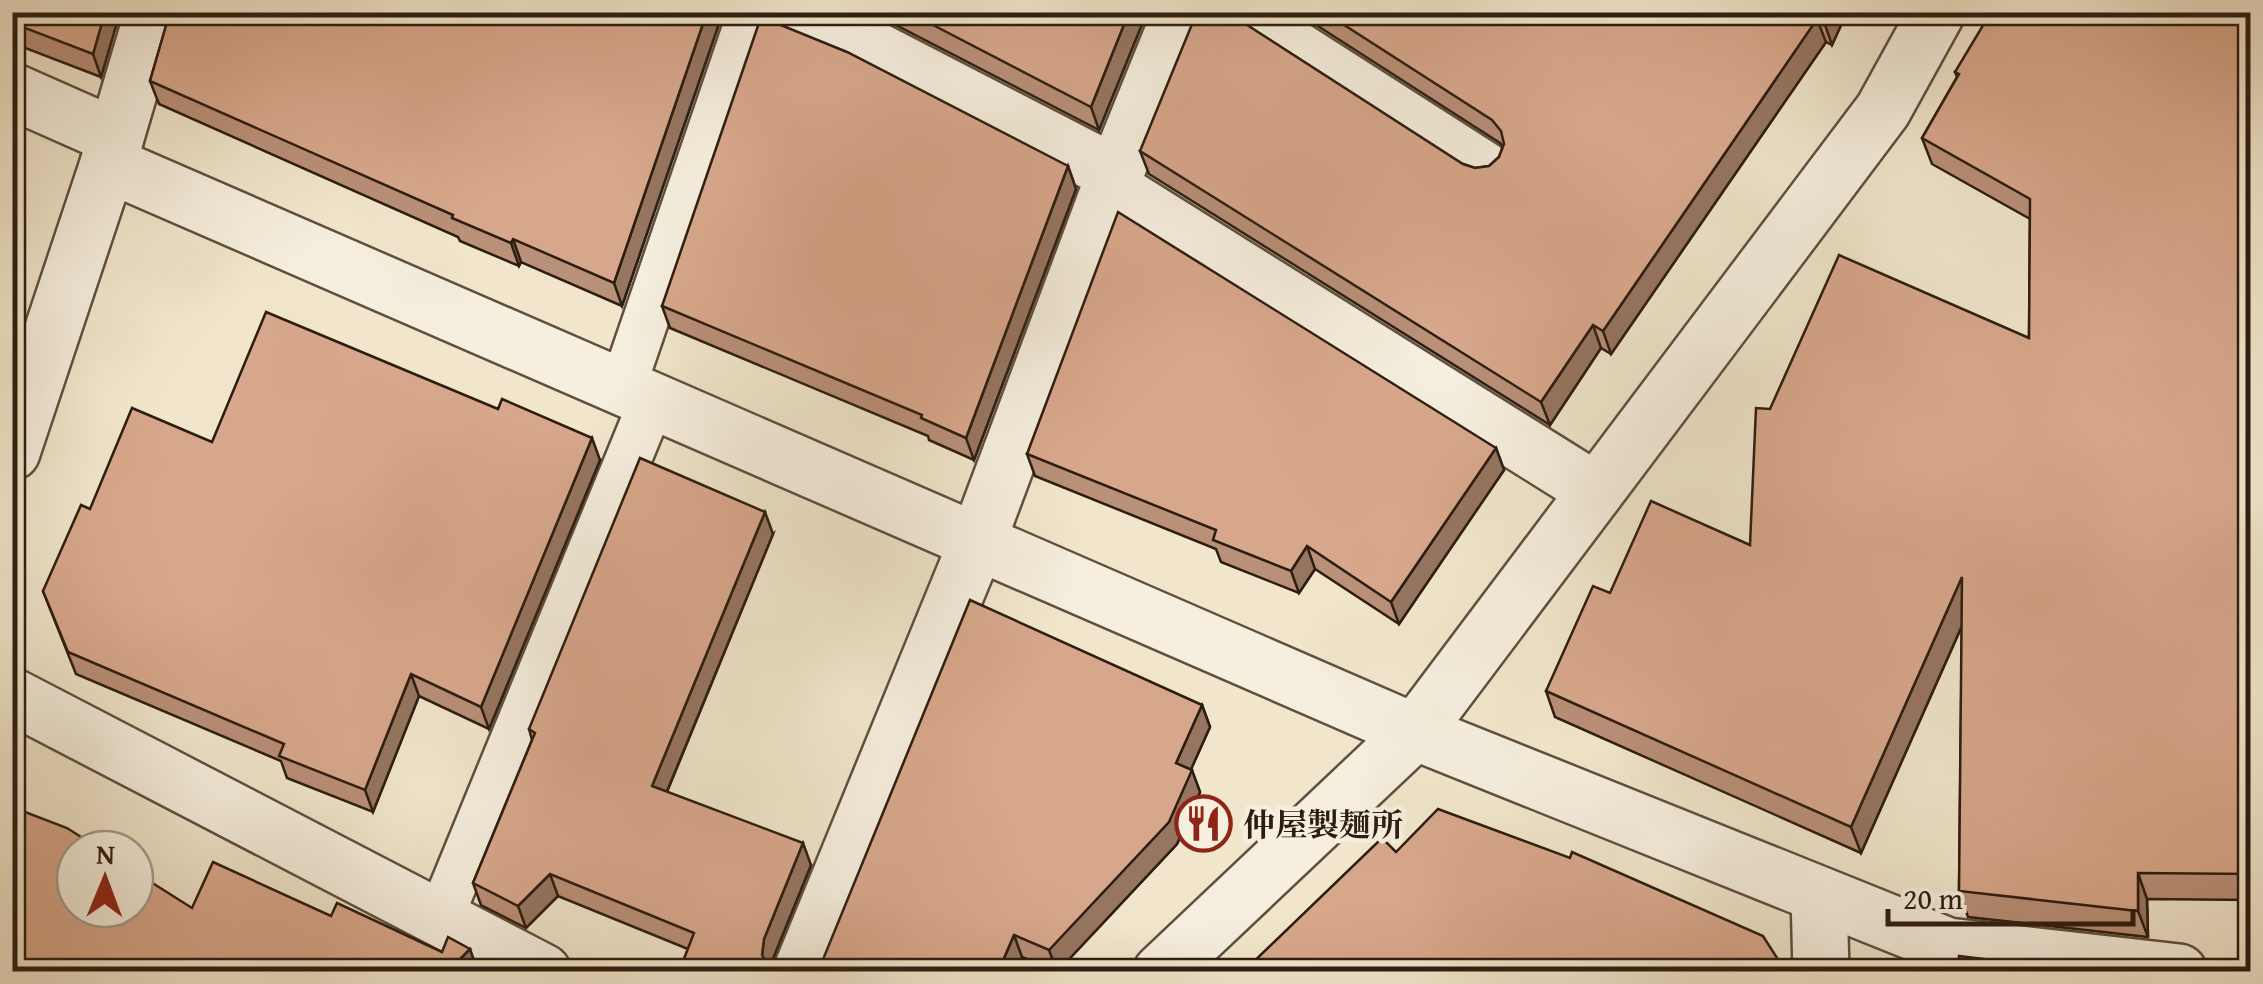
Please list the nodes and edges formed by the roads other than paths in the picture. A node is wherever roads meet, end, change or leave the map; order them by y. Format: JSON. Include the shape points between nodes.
{"nodes":[{"id":1,"x":153,"y":12,"type":"edge"},
{"id":2,"x":751,"y":12,"type":"edge"},
{"id":3,"x":784,"y":12,"type":"edge"},
{"id":4,"x":1181,"y":12,"type":"edge"},
{"id":5,"x":1248,"y":12,"type":"edge"},
{"id":6,"x":1938,"y":12,"type":"edge"},
{"id":7,"x":12,"y":91,"type":"edge"},
{"id":8,"x":112,"y":151,"type":"junction"},
{"id":9,"x":1486,"y":165,"type":"edge"},
{"id":10,"x":1113,"y":180,"type":"junction"},
{"id":11,"x":638,"y":392,"type":"junction"},
{"id":12,"x":12,"y":452,"type":"edge"},
{"id":13,"x":1596,"y":491,"type":"junction"},
{"id":14,"x":978,"y":540,"type":"junction"},
{"id":15,"x":12,"y":696,"type":"edge"},
{"id":16,"x":1414,"y":732,"type":"junction"},
{"id":17,"x":1819,"y":894,"type":"junction"},
{"id":18,"x":440,"y":918,"type":"junction"},
{"id":19,"x":543,"y":972,"type":"edge"},
{"id":20,"x":800,"y":972,"type":"edge"},
{"id":21,"x":1162,"y":972,"type":"edge"},
{"id":22,"x":1821,"y":972,"type":"edge"},
{"id":23,"x":2180,"y":972,"type":"edge"}],
"edges":[{"from":1,"to":8,"type":"street"},
{"from":2,"to":11,"type":"lane"},
{"from":3,"to":10,"type":"street","via":[[868,46]]},
{"from":4,"to":10,"type":"street"},
{"from":5,"to":9,"type":"lane"},
{"from":6,"to":13,"type":"street","via":[[1883,110]]},
{"from":7,"to":8,"type":"street"},
{"from":8,"to":11,"type":"street"},
{"from":8,"to":12,"type":"street"},
{"from":10,"to":13,"type":"street"},
{"from":10,"to":14,"type":"street"},
{"from":11,"to":14,"type":"street"},
{"from":11,"to":18,"type":"lane"},
{"from":13,"to":16,"type":"street"},
{"from":14,"to":16,"type":"street"},
{"from":14,"to":20,"type":"street"},
{"from":15,"to":18,"type":"street"},
{"from":16,"to":17,"type":"street"},
{"from":16,"to":21,"type":"street"},
{"from":17,"to":22,"type":"street"},
{"from":17,"to":23,"type":"street","via":[[1948,946]]},
{"from":18,"to":19,"type":"street"}]}
